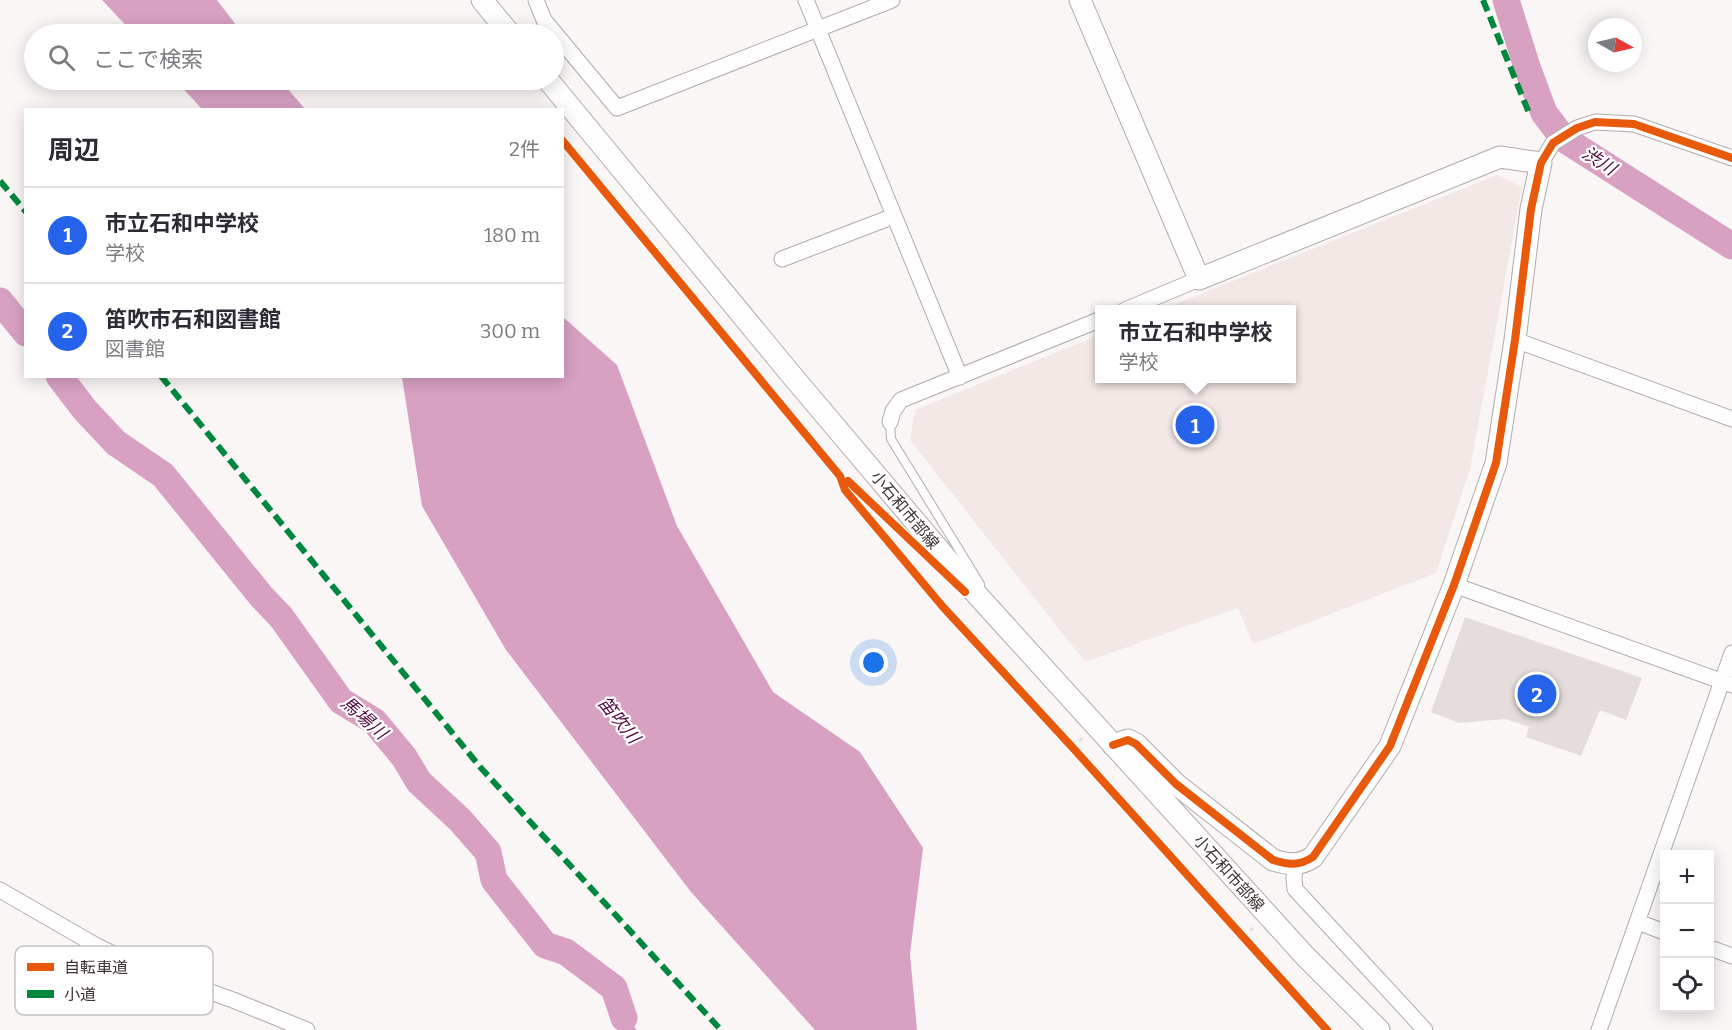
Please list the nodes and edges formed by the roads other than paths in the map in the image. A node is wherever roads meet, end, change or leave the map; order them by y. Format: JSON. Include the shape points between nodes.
{"nodes":[{"id":1,"x":482,"y":0,"type":"edge"},
{"id":2,"x":537,"y":0,"type":"edge"},
{"id":3,"x":806,"y":0,"type":"edge"},
{"id":4,"x":892,"y":0,"type":"edge"},
{"id":5,"x":1080,"y":0,"type":"edge"},
{"id":6,"x":502,"y":24,"type":"edge"},
{"id":7,"x":547,"y":24,"type":"edge"},
{"id":8,"x":818,"y":29,"type":"junction"},
{"id":9,"x":564,"y":44,"type":"edge"},
{"id":10,"x":556,"y":90,"type":"edge"},
{"id":11,"x":1732,"y":158,"type":"edge"},
{"id":12,"x":1541,"y":163,"type":"junction"},
{"id":13,"x":894,"y":216,"type":"junction"},
{"id":14,"x":782,"y":259,"type":"dead end"},
{"id":15,"x":1199,"y":279,"type":"junction"},
{"id":16,"x":1135,"y":305,"type":"edge"},
{"id":17,"x":1095,"y":322,"type":"edge"},
{"id":18,"x":1515,"y":340,"type":"junction"},
{"id":19,"x":960,"y":377,"type":"junction"},
{"id":20,"x":1732,"y":419,"type":"edge"},
{"id":21,"x":890,"y":422,"type":"joint"},
{"id":22,"x":1454,"y":585,"type":"junction"},
{"id":23,"x":980,"y":597,"type":"junction"},
{"id":24,"x":1732,"y":653,"type":"edge"},
{"id":25,"x":1727,"y":683,"type":"edge"},
{"id":26,"x":1113,"y":746,"type":"junction"},
{"id":27,"x":1295,"y":865,"type":"junction"},
{"id":28,"x":0,"y":890,"type":"edge"},
{"id":29,"x":1638,"y":922,"type":"junction"},
{"id":30,"x":1660,"y":930,"type":"edge"},
{"id":31,"x":97,"y":946,"type":"edge"},
{"id":32,"x":1714,"y":949,"type":"edge"},
{"id":33,"x":1732,"y":956,"type":"edge"},
{"id":34,"x":213,"y":993,"type":"edge"},
{"id":35,"x":306,"y":1030,"type":"edge"},
{"id":36,"x":1379,"y":1030,"type":"edge"},
{"id":37,"x":1425,"y":1030,"type":"edge"},
{"id":38,"x":1599,"y":1030,"type":"edge"}],
"edges":[{"from":1,"to":6,"type":"street"},
{"from":2,"to":7,"type":"street"},
{"from":3,"to":8,"type":"street"},
{"from":4,"to":8,"type":"street"},
{"from":5,"to":15,"type":"street"},
{"from":8,"to":9,"type":"street","via":[[617,108]]},
{"from":8,"to":13,"type":"street"},
{"from":10,"to":23,"type":"street","name":"小石和市部線"},
{"from":11,"to":12,"type":"street","via":[[1634,124],[1595,123],[1577,128],[1553,143]]},
{"from":12,"to":15,"type":"street","via":[[1500,157]]},
{"from":12,"to":18,"type":"street"},
{"from":13,"to":14,"type":"street"},
{"from":13,"to":19,"type":"street"},
{"from":15,"to":16,"type":"street"},
{"from":17,"to":19,"type":"street"},
{"from":18,"to":20,"type":"street"},
{"from":18,"to":22,"type":"street","via":[[1496,463]]},
{"from":19,"to":21,"type":"street","via":[[901,400],[892,411]]},
{"from":21,"to":23,"type":"lane","via":[[891,439],[981,586]]},
{"from":22,"to":25,"type":"street"},
{"from":22,"to":27,"type":"street","via":[[1390,746],[1313,857]]},
{"from":23,"to":26,"type":"street","name":"小石和市部線"},
{"from":24,"to":25,"type":"street"},
{"from":25,"to":29,"type":"street"},
{"from":26,"to":27,"type":"street","via":[[1128,740],[1136,744],[1176,784],[1274,860]]},
{"from":26,"to":36,"type":"street","name":"小石和市部線","via":[[1305,956]]},
{"from":27,"to":37,"type":"street","via":[[1295,889]]},
{"from":28,"to":31,"type":"street"},
{"from":29,"to":30,"type":"street"},
{"from":29,"to":38,"type":"street"},
{"from":32,"to":33,"type":"street"},
{"from":34,"to":35,"type":"street"}]}
